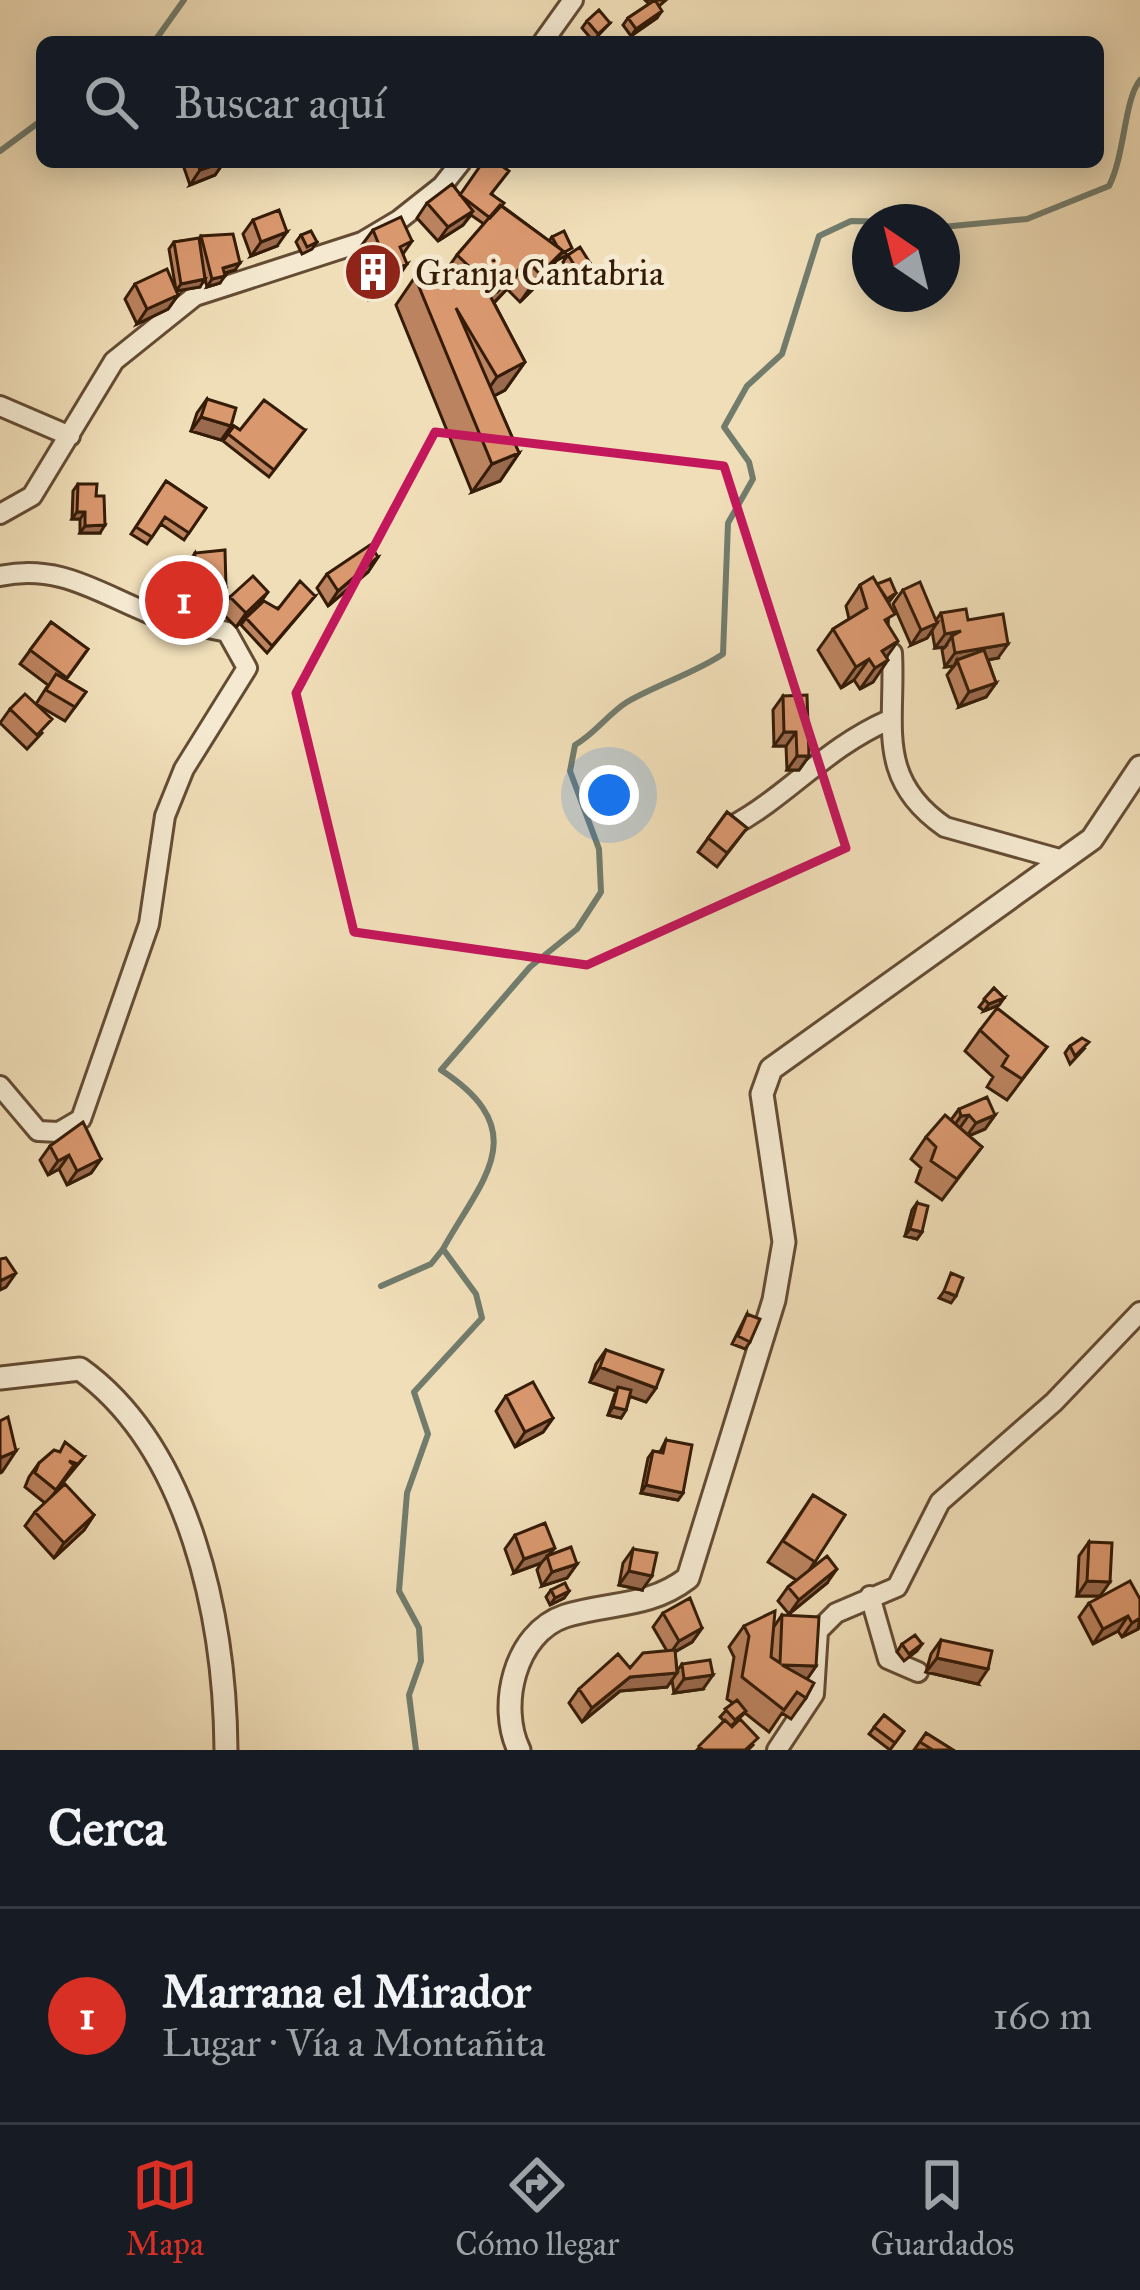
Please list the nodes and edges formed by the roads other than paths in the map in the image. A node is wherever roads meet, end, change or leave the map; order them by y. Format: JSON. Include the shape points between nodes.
{"nodes":[{"id":1,"x":574,"y":0,"type":"edge"},
{"id":2,"x":547,"y":36,"type":"edge"},
{"id":3,"x":456,"y":168,"type":"edge"},
{"id":4,"x":0,"y":406,"type":"edge"},
{"id":5,"x":70,"y":436,"type":"junction"},
{"id":6,"x":0,"y":514,"type":"edge"},
{"id":7,"x":0,"y":576,"type":"edge"},
{"id":8,"x":892,"y":653,"type":"edge"},
{"id":9,"x":889,"y":720,"type":"junction"},
{"id":10,"x":1140,"y":767,"type":"edge"},
{"id":11,"x":732,"y":826,"type":"edge"},
{"id":12,"x":1063,"y":860,"type":"junction"},
{"id":13,"x":0,"y":1086,"type":"edge"},
{"id":14,"x":1140,"y":1312,"type":"edge"},
{"id":15,"x":0,"y":1378,"type":"edge"},
{"id":16,"x":869,"y":1596,"type":"junction"},
{"id":17,"x":918,"y":1672,"type":"dead end"},
{"id":18,"x":226,"y":1750,"type":"edge"},
{"id":19,"x":519,"y":1750,"type":"edge"},
{"id":20,"x":777,"y":1750,"type":"edge"}],
"edges":[{"from":1,"to":2,"type":"street"},
{"from":3,"to":5,"type":"street","via":[[362,242],[194,296],[114,361]]},
{"from":4,"to":5,"type":"street"},
{"from":5,"to":6,"type":"street","via":[[32,496]]},
{"from":7,"to":13,"type":"street","via":[[79,579],[145,612],[227,632],[247,668],[184,769],[165,816],[149,924],[81,1119],[59,1132],[38,1131]]},
{"from":8,"to":9,"type":"street"},
{"from":9,"to":11,"type":"street","via":[[831,750]]},
{"from":9,"to":12,"type":"street","via":[[892,760],[928,816]]},
{"from":10,"to":12,"type":"street","via":[[1092,839]]},
{"from":12,"to":19,"type":"street","via":[[771,1069],[762,1094],[784,1242],[774,1300],[688,1578],[663,1598],[564,1616],[538,1632],[513,1676],[507,1726]]},
{"from":14,"to":16,"type":"street","via":[[1054,1402],[940,1502],[897,1586]]},
{"from":15,"to":18,"type":"street","via":[[80,1369],[131,1415],[208,1581]]},
{"from":16,"to":17,"type":"street","via":[[888,1659]]},
{"from":16,"to":20,"type":"street","via":[[818,1631],[814,1694]]}]}
